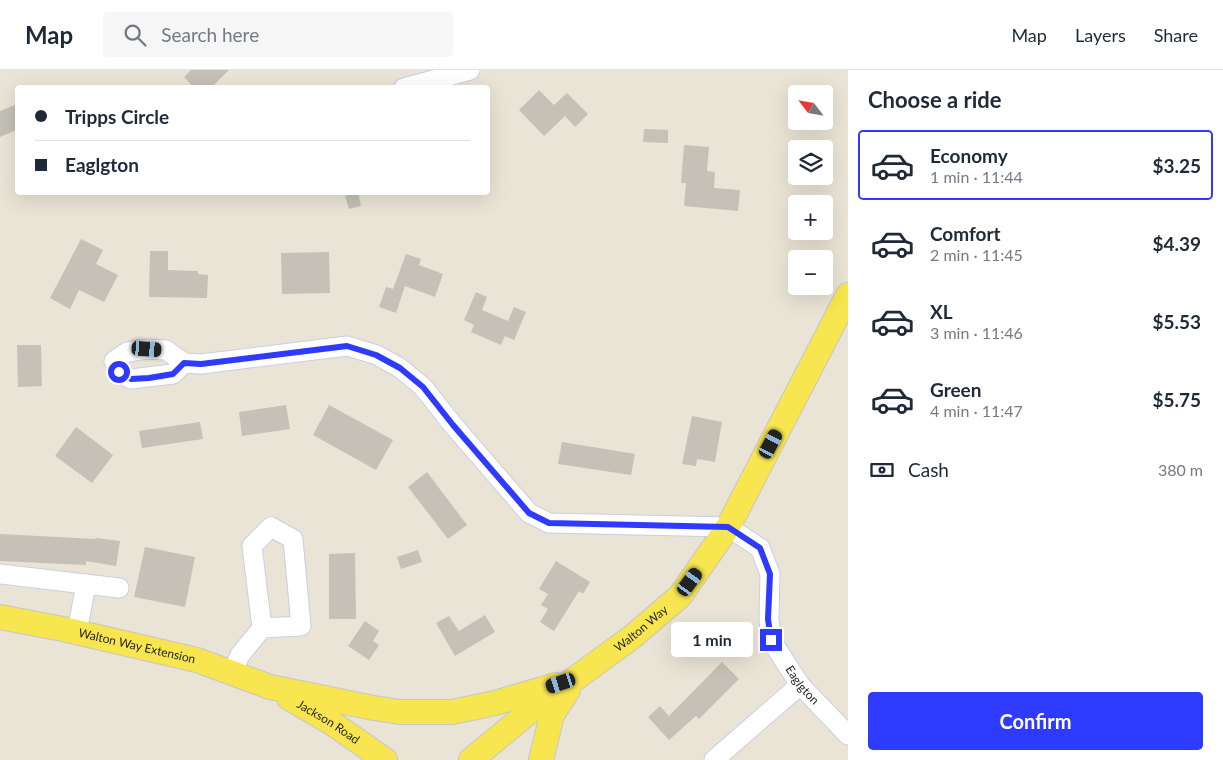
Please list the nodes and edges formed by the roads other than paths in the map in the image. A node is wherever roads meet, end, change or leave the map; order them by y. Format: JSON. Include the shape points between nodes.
{"nodes":[{"id":1,"x":470,"y":70,"type":"edge"},
{"id":2,"x":415,"y":85,"type":"edge"},
{"id":3,"x":848,"y":295,"type":"edge"},
{"id":4,"x":184,"y":363,"type":"dead end"},
{"id":5,"x":728,"y":527,"type":"junction"},
{"id":6,"x":0,"y":574,"type":"edge"},
{"id":7,"x":86,"y":584,"type":"junction"},
{"id":8,"x":119,"y":588,"type":"dead end"},
{"id":9,"x":0,"y":617,"type":"edge"},
{"id":10,"x":262,"y":628,"type":"junction"},
{"id":11,"x":77,"y":632,"type":"junction"},
{"id":12,"x":232,"y":673,"type":"junction"},
{"id":13,"x":576,"y":678,"type":"junction"},
{"id":14,"x":800,"y":685,"type":"junction"},
{"id":15,"x":270,"y":687,"type":"junction"},
{"id":16,"x":848,"y":735,"type":"edge"},
{"id":17,"x":385,"y":760,"type":"edge"},
{"id":18,"x":471,"y":760,"type":"edge"},
{"id":19,"x":542,"y":760,"type":"edge"},
{"id":20,"x":714,"y":760,"type":"edge"}],
"edges":[{"from":1,"to":2,"type":"street"},
{"from":3,"to":5,"type":"main road","name":"Walton Way"},
{"from":4,"to":5,"type":"street","via":[[201,364],[347,346],[376,355],[400,368],[423,387],[529,513],[549,523]]},
{"from":5,"to":13,"type":"main road","name":"Walton Way","via":[[680,596]]},
{"from":5,"to":14,"type":"street","name":"Eaglgton","via":[[760,548],[770,574],[768,619],[771,640]]},
{"from":6,"to":7,"type":"street"},
{"from":7,"to":8,"type":"street"},
{"from":7,"to":11,"type":"street"},
{"from":9,"to":11,"type":"main road","name":"Walton Way Extension"},
{"from":10,"to":10,"type":"street","via":[[252,546],[270,527],[294,539],[301,626]]},
{"from":10,"to":12,"type":"street","via":[[240,654]]},
{"from":11,"to":12,"type":"main road","name":"Walton Way Extension","via":[[197,660]]},
{"from":12,"to":15,"type":"main road","name":"Walton Way Extension"},
{"from":13,"to":15,"type":"main road","via":[[495,703],[452,712],[400,712]]},
{"from":13,"to":18,"type":"main road","name":"Walton Way"},
{"from":13,"to":19,"type":"main road","via":[[552,716]]},
{"from":14,"to":16,"type":"street","name":"Eaglgton"},
{"from":14,"to":20,"type":"street"},
{"from":15,"to":17,"type":"main road","name":"Jackson Road","via":[[332,722]]}]}
